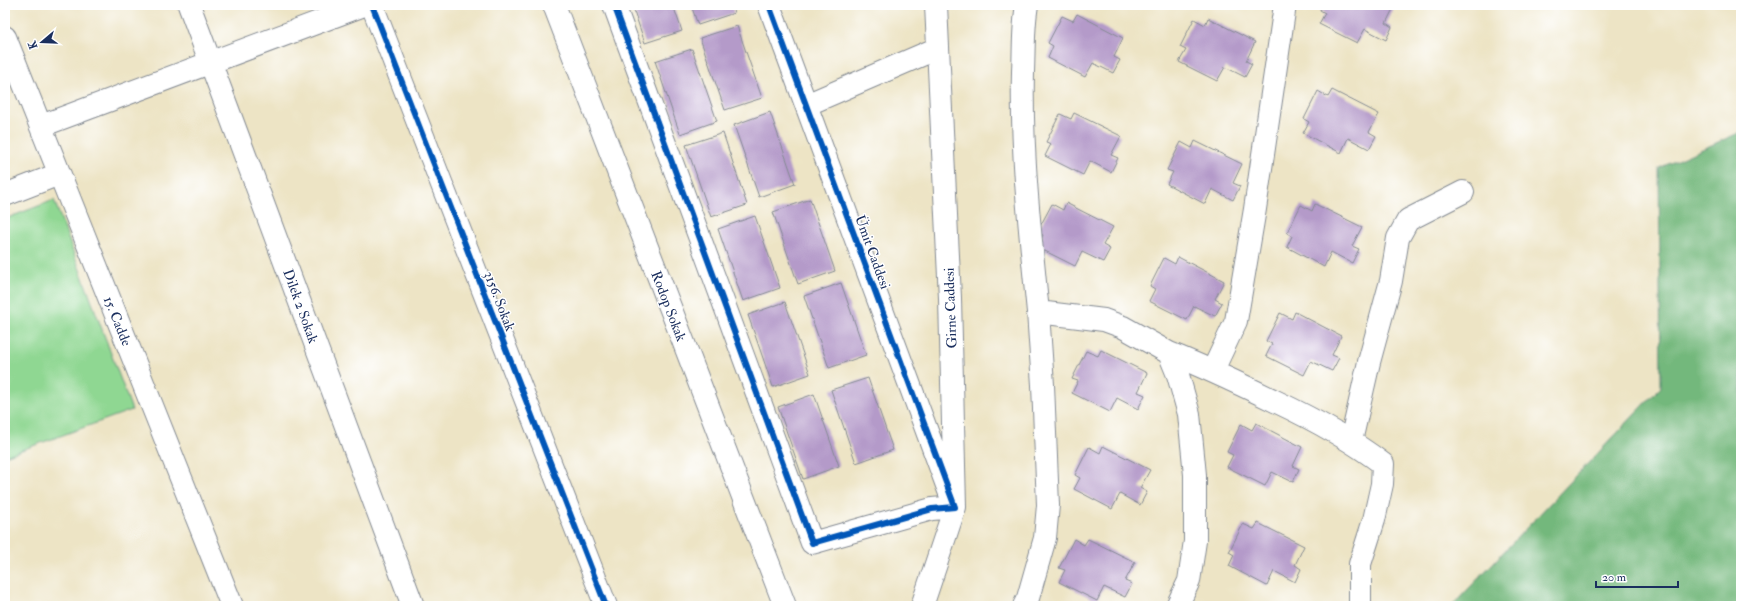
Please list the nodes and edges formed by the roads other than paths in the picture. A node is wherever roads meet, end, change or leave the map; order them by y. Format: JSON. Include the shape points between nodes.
{"nodes":[{"id":1,"x":189,"y":5,"type":"edge"},
{"id":2,"x":364,"y":5,"type":"edge"},
{"id":3,"x":372,"y":5,"type":"edge"},
{"id":4,"x":554,"y":5,"type":"edge"},
{"id":5,"x":614,"y":5,"type":"edge"},
{"id":6,"x":769,"y":5,"type":"edge"},
{"id":7,"x":936,"y":5,"type":"edge"},
{"id":8,"x":1285,"y":5,"type":"edge"},
{"id":9,"x":1022,"y":10,"type":"edge"},
{"id":10,"x":5,"y":37,"type":"edge"},
{"id":11,"x":938,"y":48,"type":"junction"},
{"id":12,"x":210,"y":62,"type":"junction"},
{"id":13,"x":806,"y":105,"type":"junction"},
{"id":14,"x":40,"y":126,"type":"junction"},
{"id":15,"x":59,"y":174,"type":"junction"},
{"id":16,"x":1463,"y":192,"type":"dead end"},
{"id":17,"x":5,"y":195,"type":"edge"},
{"id":18,"x":1038,"y":312,"type":"junction"},
{"id":19,"x":1169,"y":353,"type":"junction"},
{"id":20,"x":1213,"y":370,"type":"junction"},
{"id":21,"x":1352,"y":441,"type":"junction"},
{"id":22,"x":955,"y":507,"type":"junction"},
{"id":23,"x":232,"y":606,"type":"edge"},
{"id":24,"x":413,"y":606,"type":"edge"},
{"id":25,"x":606,"y":606,"type":"edge"},
{"id":26,"x":785,"y":606,"type":"edge"},
{"id":27,"x":922,"y":606,"type":"edge"},
{"id":28,"x":1024,"y":606,"type":"edge"},
{"id":29,"x":1177,"y":606,"type":"edge"},
{"id":30,"x":1360,"y":606,"type":"edge"}],
"edges":[{"from":1,"to":12,"type":"street","name":"Dilek 2 Sokak"},
{"from":2,"to":12,"type":"street"},
{"from":3,"to":25,"type":"street","name":"3156. Sokak"},
{"from":4,"to":26,"type":"street","name":"Rodop Sokak"},
{"from":5,"to":22,"type":"street","via":[[812,543],[932,508]]},
{"from":6,"to":13,"type":"street","name":"Ümit Caddesi"},
{"from":7,"to":11,"type":"street","name":"Girne Caddesi"},
{"from":8,"to":20,"type":"street","via":[[1236,321]]},
{"from":9,"to":18,"type":"street","via":[[1022,108],[1026,194]]},
{"from":10,"to":14,"type":"street","name":"15. Cadde"},
{"from":11,"to":13,"type":"street"},
{"from":11,"to":22,"type":"street","name":"Girne Caddesi","via":[[950,298]]},
{"from":12,"to":14,"type":"street"},
{"from":12,"to":24,"type":"street","name":"Dilek 2 Sokak"},
{"from":13,"to":22,"type":"street","name":"Ümit Caddesi"},
{"from":14,"to":15,"type":"street","name":"15. Cadde"},
{"from":15,"to":17,"type":"street"},
{"from":15,"to":23,"type":"street","name":"15. Cadde"},
{"from":16,"to":21,"type":"street","via":[[1408,220],[1398,238],[1391,281],[1369,362]]},
{"from":18,"to":19,"type":"street","via":[[1104,320],[1123,327]]},
{"from":18,"to":28,"type":"street","via":[[1048,505],[1045,538]]},
{"from":19,"to":20,"type":"street"},
{"from":19,"to":29,"type":"street","via":[[1189,414],[1195,475],[1194,549],[1189,581]]},
{"from":20,"to":21,"type":"street"},
{"from":21,"to":30,"type":"street","via":[[1382,464],[1382,484],[1360,564]]},
{"from":22,"to":27,"type":"street","name":"Girne Caddesi"}]}
